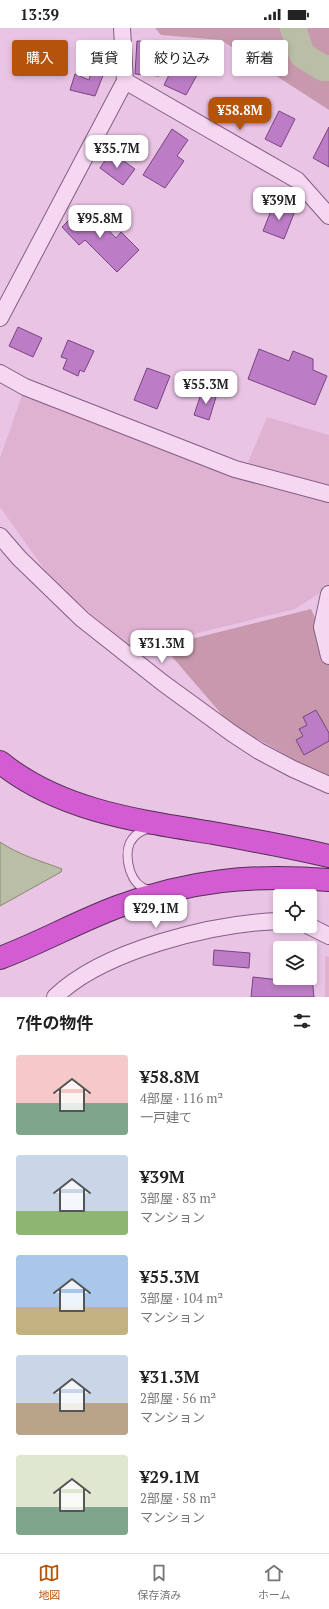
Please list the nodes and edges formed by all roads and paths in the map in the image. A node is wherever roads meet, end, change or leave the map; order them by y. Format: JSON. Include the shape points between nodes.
{"nodes":[{"id":1,"x":122,"y":28,"type":"edge"},
{"id":2,"x":125,"y":80,"type":"junction"},
{"id":3,"x":329,"y":216,"type":"edge"},
{"id":4,"x":0,"y":318,"type":"edge"},
{"id":5,"x":0,"y":373,"type":"edge"},
{"id":6,"x":329,"y":494,"type":"edge"},
{"id":7,"x":0,"y":536,"type":"edge"},
{"id":8,"x":329,"y":594,"type":"edge"},
{"id":9,"x":329,"y":656,"type":"edge"},
{"id":10,"x":0,"y":762,"type":"edge"},
{"id":11,"x":329,"y":785,"type":"edge"},
{"id":12,"x":163,"y":824,"type":"junction"},
{"id":13,"x":329,"y":856,"type":"edge"},
{"id":14,"x":329,"y":880,"type":"edge"},
{"id":15,"x":161,"y":893,"type":"junction"},
{"id":16,"x":273,"y":922,"type":"edge"},
{"id":17,"x":317,"y":930,"type":"edge"},
{"id":18,"x":329,"y":936,"type":"edge"},
{"id":19,"x":0,"y":958,"type":"edge"},
{"id":20,"x":55,"y":997,"type":"edge"}],
"edges":[{"from":1,"to":2,"type":"street"},
{"from":2,"to":3,"type":"street","via":[[297,180]]},
{"from":2,"to":4,"type":"street"},
{"from":5,"to":6,"type":"street","via":[[25,387],[235,469]]},
{"from":7,"to":11,"type":"street","via":[[82,619],[163,683],[259,750],[292,769]]},
{"from":8,"to":9,"type":"street","via":[[322,627]]},
{"from":10,"to":12,"type":"highway","via":[[49,793],[82,806]]},
{"from":12,"to":13,"type":"highway"},
{"from":12,"to":15,"type":"lane","via":[[142,831],[133,838],[127,854],[130,873],[141,887]]},
{"from":14,"to":15,"type":"highway","via":[[295,877],[251,878],[180,887]]},
{"from":15,"to":19,"type":"highway","via":[[116,908]]},
{"from":16,"to":20,"type":"street","via":[[203,931],[154,944],[84,975]]},
{"from":17,"to":18,"type":"street"}]}
